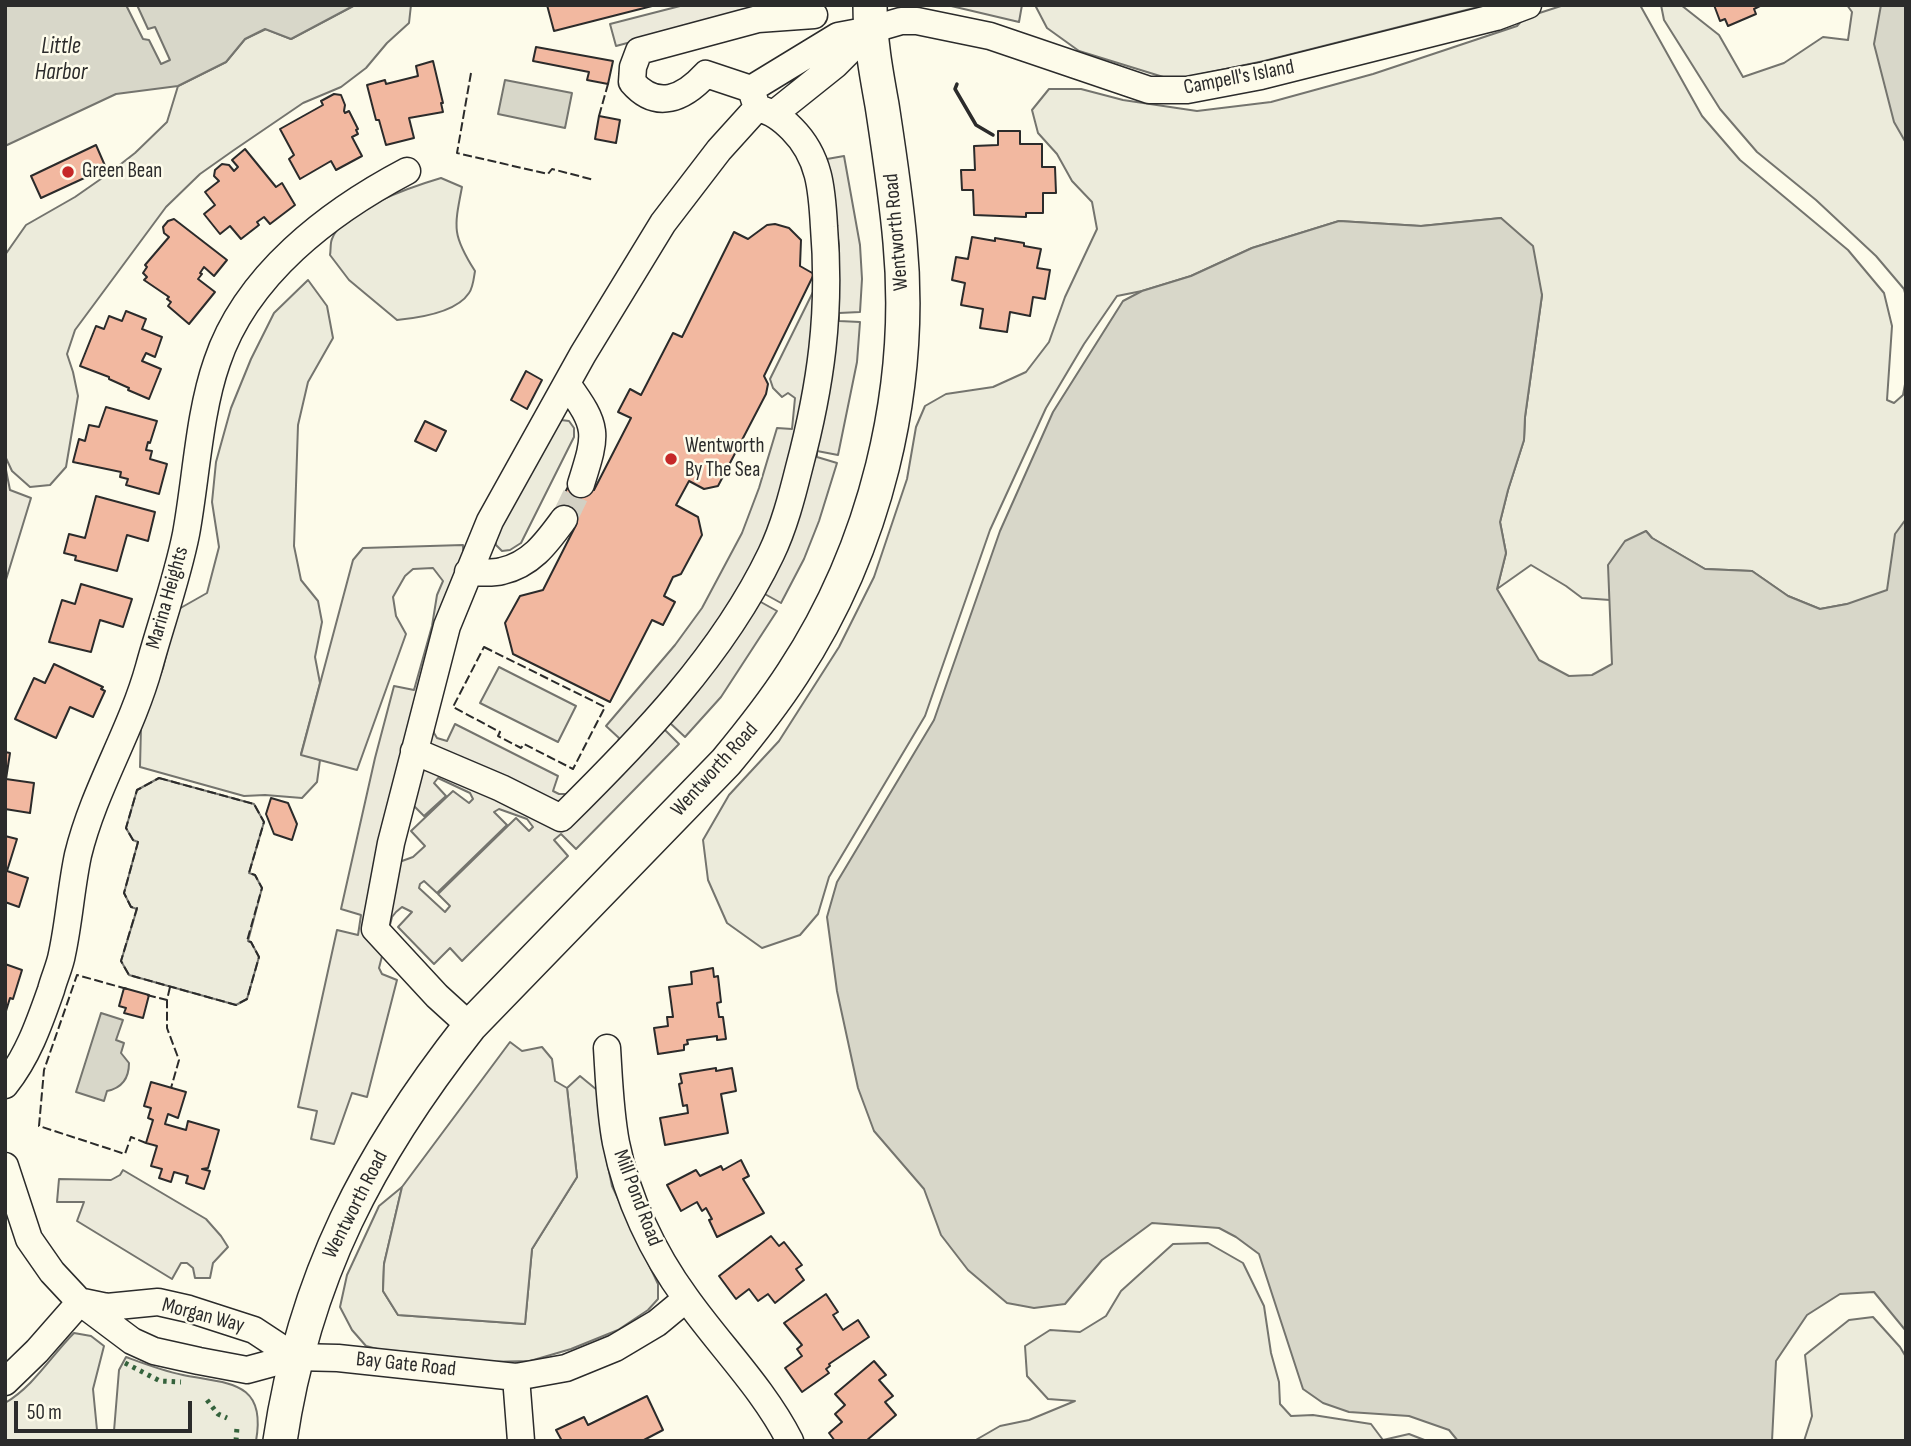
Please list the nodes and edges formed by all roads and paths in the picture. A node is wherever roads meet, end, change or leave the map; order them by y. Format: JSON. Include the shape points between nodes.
{"nodes":[{"id":1,"x":1528,"y":5,"type":"edge"},
{"id":2,"x":814,"y":15,"type":"dead end"},
{"id":3,"x":870,"y":18,"type":"edge"},
{"id":4,"x":682,"y":39,"type":"junction"},
{"id":5,"x":706,"y":74,"type":"junction"},
{"id":6,"x":761,"y":103,"type":"junction"},
{"id":7,"x":407,"y":172,"type":"dead end"},
{"id":8,"x":567,"y":384,"type":"junction"},
{"id":9,"x":581,"y":484,"type":"tunnel mouth"},
{"id":10,"x":564,"y":519,"type":"tunnel mouth"},
{"id":11,"x":468,"y":572,"type":"junction"},
{"id":12,"x":414,"y":751,"type":"junction"},
{"id":13,"x":470,"y":1026,"type":"junction"},
{"id":14,"x":607,"y":1048,"type":"dead end"},
{"id":15,"x":5,"y":1085,"type":"edge"},
{"id":16,"x":5,"y":1166,"type":"edge"},
{"id":17,"x":686,"y":1298,"type":"junction"},
{"id":18,"x":80,"y":1302,"type":"junction"},
{"id":19,"x":295,"y":1357,"type":"junction"},
{"id":20,"x":516,"y":1377,"type":"junction"},
{"id":21,"x":5,"y":1382,"type":"edge"},
{"id":22,"x":280,"y":1441,"type":"edge"},
{"id":23,"x":521,"y":1441,"type":"edge"},
{"id":24,"x":790,"y":1441,"type":"edge"}],
"edges":[{"from":1,"to":3,"type":"street","name":"Campell's Island","via":[[1300,66],[1187,90],[1149,90],[973,31]]},
{"from":2,"to":4,"type":"street","via":[[758,19]]},
{"from":3,"to":6,"type":"street","via":[[835,65]]},
{"from":3,"to":13,"type":"main road","name":"Wentworth Road","via":[[900,244],[901,355],[882,465],[847,572],[794,671],[726,762]]},
{"from":4,"to":5,"type":"street","via":[[684,51]]},
{"from":4,"to":5,"type":"street","via":[[639,51],[632,82],[642,93],[671,98],[684,94]]},
{"from":5,"to":6,"type":"street"},
{"from":6,"to":8,"type":"street","via":[[663,223]]},
{"from":6,"to":12,"type":"street","via":[[801,138],[817,167],[827,261],[821,371],[790,503],[772,552],[710,655],[629,751],[561,818]]},
{"from":7,"to":15,"type":"street","name":"Marina Heights","via":[[363,196],[304,241],[252,295],[230,330],[216,363],[185,536],[148,671],[91,808],[62,956],[47,1001],[20,1066]]},
{"from":8,"to":9,"type":"street","via":[[592,428],[593,447]]},
{"from":8,"to":11,"type":"street","via":[[490,521]]},
{"from":10,"to":11,"type":"street","via":[[529,560],[501,571]]},
{"from":11,"to":12,"type":"street","via":[[447,626]]},
{"from":12,"to":13,"type":"street","via":[[375,929]]},
{"from":13,"to":19,"type":"main road","name":"Wentworth Road","via":[[372,1167],[324,1269]]},
{"from":14,"to":17,"type":"street","name":"Mill Pond Road","via":[[616,1143],[626,1179],[661,1260]]},
{"from":16,"to":18,"type":"street","name":"Morgan Way","via":[[29,1239]]},
{"from":17,"to":20,"type":"street","via":[[657,1323],[615,1348],[566,1368]]},
{"from":17,"to":24,"type":"street","name":"Mill Pond Road","via":[[740,1366]]},
{"from":18,"to":19,"type":"street","name":"Morgan Way","via":[[107,1307],[158,1302],[189,1309],[254,1330]]},
{"from":18,"to":19,"type":"street","name":"Morgan Way","via":[[132,1341],[154,1351],[247,1370]]},
{"from":18,"to":21,"type":"street"},
{"from":19,"to":20,"type":"street","name":"Bay Gate Road"},
{"from":19,"to":22,"type":"main road","name":"Wentworth Road"},
{"from":20,"to":23,"type":"street"}]}
